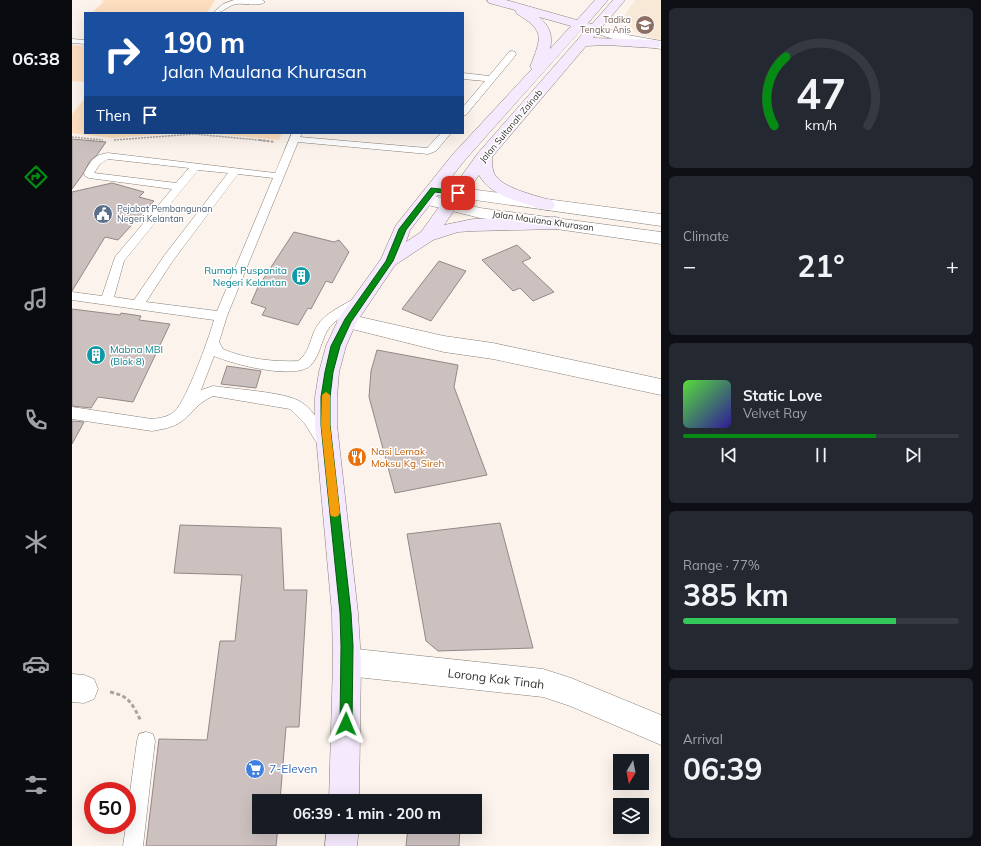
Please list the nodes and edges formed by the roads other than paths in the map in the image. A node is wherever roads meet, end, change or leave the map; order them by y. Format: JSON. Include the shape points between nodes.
{"nodes":[{"id":1,"x":493,"y":0,"type":"edge"},
{"id":2,"x":602,"y":0,"type":"edge"},
{"id":3,"x":619,"y":0,"type":"edge"},
{"id":4,"x":261,"y":2,"type":"dead end"},
{"id":5,"x":518,"y":2,"type":"edge"},
{"id":6,"x":578,"y":6,"type":"dead end"},
{"id":7,"x":560,"y":7,"type":"dead end"},
{"id":8,"x":218,"y":12,"type":"edge"},
{"id":9,"x":582,"y":22,"type":"junction"},
{"id":10,"x":597,"y":27,"type":"junction"},
{"id":11,"x":72,"y":40,"type":"edge"},
{"id":12,"x":84,"y":42,"type":"edge"},
{"id":13,"x":584,"y":42,"type":"junction"},
{"id":14,"x":658,"y":45,"type":"edge"},
{"id":15,"x":512,"y":54,"type":"dead end"},
{"id":16,"x":534,"y":74,"type":"junction"},
{"id":17,"x":464,"y":76,"type":"edge"},
{"id":18,"x":491,"y":79,"type":"junction"},
{"id":19,"x":464,"y":111,"type":"edge"},
{"id":20,"x":445,"y":134,"type":"edge"},
{"id":21,"x":340,"y":138,"type":"edge"},
{"id":22,"x":295,"y":139,"type":"edge"},
{"id":23,"x":484,"y":156,"type":"junction"},
{"id":24,"x":196,"y":166,"type":"junction"},
{"id":25,"x":235,"y":171,"type":"junction"},
{"id":26,"x":279,"y":176,"type":"junction"},
{"id":27,"x":179,"y":187,"type":"junction"},
{"id":28,"x":429,"y":195,"type":"junction"},
{"id":29,"x":453,"y":199,"type":"junction"},
{"id":30,"x":547,"y":205,"type":"junction"},
{"id":31,"x":661,"y":220,"type":"edge"},
{"id":32,"x":556,"y":223,"type":"junction"},
{"id":33,"x":427,"y":236,"type":"junction"},
{"id":34,"x":661,"y":238,"type":"edge"},
{"id":35,"x":389,"y":261,"type":"junction"},
{"id":36,"x":72,"y":296,"type":"edge"},
{"id":37,"x":364,"y":298,"type":"junction"},
{"id":38,"x":107,"y":301,"type":"junction"},
{"id":39,"x":137,"y":305,"type":"junction"},
{"id":40,"x":222,"y":316,"type":"junction"},
{"id":41,"x":347,"y":321,"type":"junction"},
{"id":42,"x":213,"y":342,"type":"junction"},
{"id":43,"x":661,"y":387,"type":"edge"},
{"id":44,"x":188,"y":405,"type":"junction"},
{"id":45,"x":72,"y":413,"type":"edge"},
{"id":46,"x":328,"y":450,"type":"junction"},
{"id":47,"x":347,"y":662,"type":"junction"},
{"id":48,"x":661,"y":730,"type":"edge"},
{"id":49,"x":146,"y":741,"type":"road end"},
{"id":50,"x":344,"y":794,"type":"edge"},
{"id":51,"x":342,"y":834,"type":"edge"},
{"id":52,"x":132,"y":846,"type":"edge"},
{"id":53,"x":341,"y":846,"type":"edge"}],
"edges":[{"from":1,"to":5,"type":"main road"},
{"from":2,"to":6,"type":"main road"},
{"from":2,"to":9,"type":"main road","name":"Jalan Sultanah Zainab"},
{"from":3,"to":10,"type":"main road","name":"Jalan Sultanah Zainab"},
{"from":4,"to":8,"type":"lane","via":[[227,2]]},
{"from":5,"to":7,"type":"main road"},
{"from":5,"to":9,"type":"main road"},
{"from":5,"to":9,"type":"main road"},
{"from":5,"to":16,"type":"main road","via":[[546,32],[546,42]]},
{"from":9,"to":10,"type":"main road"},
{"from":9,"to":16,"type":"main road","name":"Jalan Sultanah Zainab"},
{"from":10,"to":13,"type":"main road","name":"Jalan Sultanah Zainab"},
{"from":10,"to":14,"type":"street","via":[[626,39]]},
{"from":11,"to":12,"type":"lane"},
{"from":13,"to":14,"type":"main road"},
{"from":13,"to":23,"type":"main road","name":"Jalan Sultanah Zainab"},
{"from":15,"to":18,"type":"lane"},
{"from":16,"to":28,"type":"main road","name":"Jalan Sultanah Zainab","via":[[459,157]]},
{"from":17,"to":18,"type":"lane"},
{"from":18,"to":19,"type":"lane"},
{"from":20,"to":21,"type":"lane","via":[[433,149],[428,151]]},
{"from":21,"to":22,"type":"lane"},
{"from":22,"to":26,"type":"lane"},
{"from":23,"to":29,"type":"main road","name":"Jalan Sultanah Zainab"},
{"from":23,"to":30,"type":"main road","via":[[484,166],[490,181]]},
{"from":24,"to":25,"type":"lane"},
{"from":24,"to":27,"type":"lane"},
{"from":24,"to":27,"type":"lane","via":[[105,156],[100,157],[89,173],[93,176]]},
{"from":25,"to":26,"type":"lane"},
{"from":25,"to":39,"type":"lane","via":[[168,259]]},
{"from":26,"to":40,"type":"lane"},
{"from":27,"to":38,"type":"lane","via":[[119,260]]},
{"from":28,"to":29,"type":"street","name":"Jalan Maulana Khurasan"},
{"from":28,"to":35,"type":"main road","name":"Jalan Sultanah Zainab","via":[[402,229]]},
{"from":29,"to":30,"type":"street","name":"Jalan Maulana Khurasan"},
{"from":29,"to":32,"type":"street","name":"Jalan Maulana Khurasan","via":[[480,213]]},
{"from":29,"to":33,"type":"main road","name":"Jalan Sultanah Zainab"},
{"from":30,"to":31,"type":"street","name":"Jalan Maulana Khurasan"},
{"from":32,"to":33,"type":"main road","via":[[473,225]]},
{"from":32,"to":34,"type":"street","name":"Jalan Maulana Khurasan"},
{"from":33,"to":35,"type":"main road","name":"Jalan Sultanah Zainab"},
{"from":35,"to":37,"type":"main road","name":"Jalan Sultanah Zainab"},
{"from":36,"to":38,"type":"lane"},
{"from":37,"to":41,"type":"main road","name":"Jalan Sultanah Zainab"},
{"from":37,"to":42,"type":"lane","via":[[326,323],[310,359],[301,366],[282,366],[229,357],[218,352]]},
{"from":38,"to":39,"type":"lane"},
{"from":39,"to":40,"type":"lane"},
{"from":40,"to":42,"type":"lane"},
{"from":41,"to":43,"type":"street","via":[[444,344],[493,351]]},
{"from":41,"to":46,"type":"main road","name":"Jalan Sultanah Zainab","via":[[336,346],[329,372],[326,397]]},
{"from":42,"to":44,"type":"lane"},
{"from":44,"to":45,"type":"lane","via":[[175,420],[152,425]]},
{"from":44,"to":46,"type":"lane","via":[[213,391],[296,404]]},
{"from":46,"to":47,"type":"main road","name":"Jalan Sultanah Zainab","via":[[346,613]]},
{"from":47,"to":48,"type":"street","name":"Lorong Kak Tinah","via":[[543,683]]},
{"from":47,"to":50,"type":"main road","name":"Jalan Sultanah Zainab"},
{"from":49,"to":52,"type":"lane"},
{"from":51,"to":53,"type":"main road"}]}
